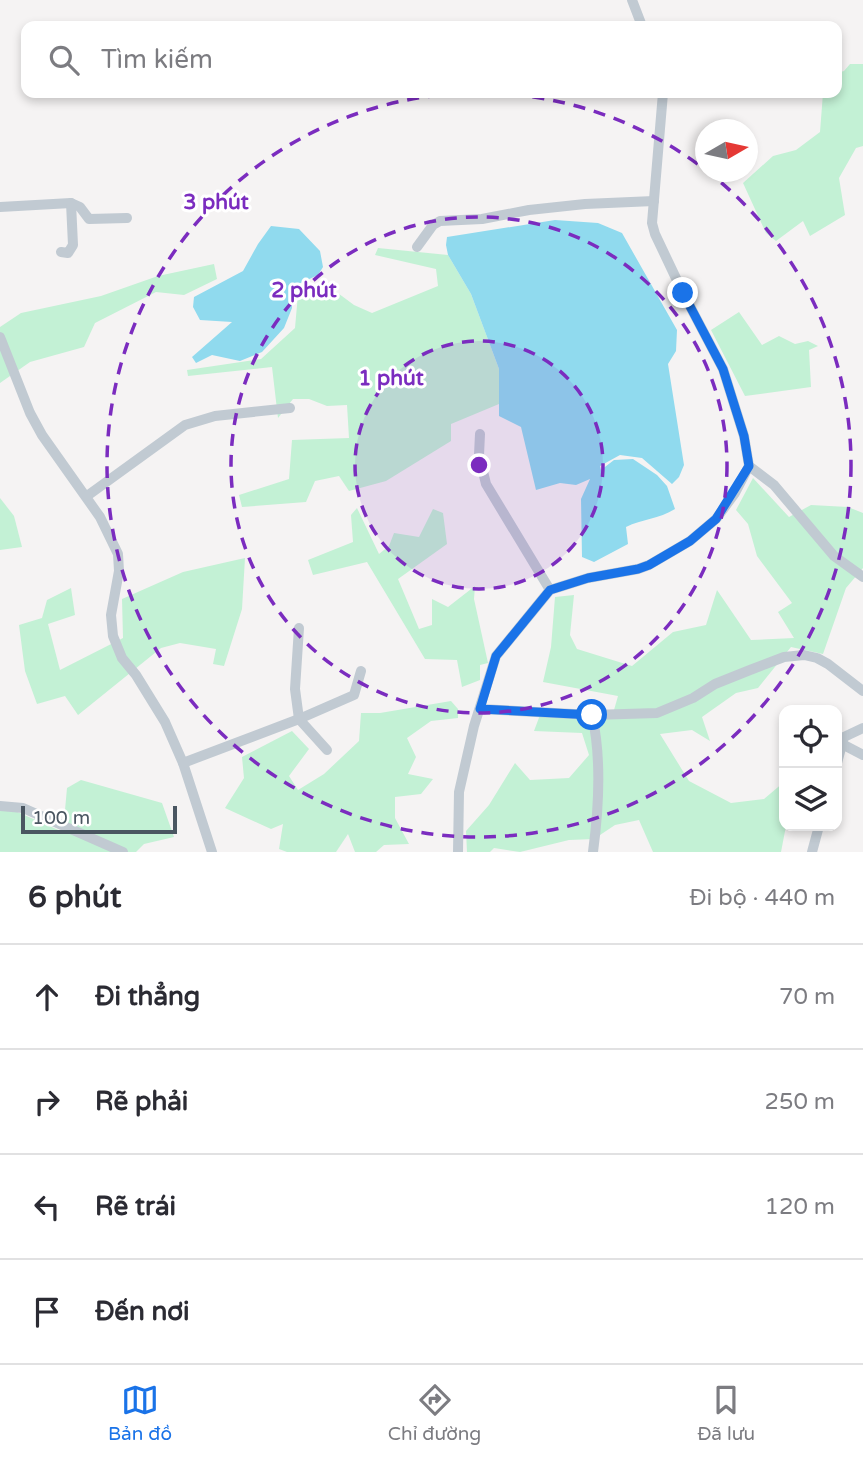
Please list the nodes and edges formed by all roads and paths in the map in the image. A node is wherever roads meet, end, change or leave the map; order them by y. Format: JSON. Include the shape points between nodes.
{"nodes":[{"id":1,"x":632,"y":0,"type":"edge"},
{"id":2,"x":640,"y":21,"type":"edge"},
{"id":3,"x":663,"y":98,"type":"edge"},
{"id":4,"x":654,"y":201,"type":"junction"},
{"id":5,"x":71,"y":203,"type":"junction"},
{"id":6,"x":0,"y":207,"type":"edge"},
{"id":7,"x":127,"y":218,"type":"dead end"},
{"id":8,"x":417,"y":247,"type":"dead end"},
{"id":9,"x":61,"y":252,"type":"dead end"},
{"id":10,"x":0,"y":337,"type":"edge"},
{"id":11,"x":290,"y":408,"type":"dead end"},
{"id":12,"x":480,"y":434,"type":"dead end"},
{"id":13,"x":749,"y":466,"type":"junction"},
{"id":14,"x":87,"y":496,"type":"junction"},
{"id":15,"x":863,"y":577,"type":"edge"},
{"id":16,"x":550,"y":590,"type":"junction"},
{"id":17,"x":299,"y":628,"type":"dead end"},
{"id":18,"x":360,"y":671,"type":"dead end"},
{"id":19,"x":863,"y":691,"type":"edge"},
{"id":20,"x":480,"y":709,"type":"junction"},
{"id":21,"x":592,"y":715,"type":"junction"},
{"id":22,"x":299,"y":719,"type":"junction"},
{"id":23,"x":863,"y":728,"type":"edge"},
{"id":24,"x":842,"y":744,"type":"joint"},
{"id":25,"x":327,"y":750,"type":"dead end"},
{"id":26,"x":863,"y":755,"type":"edge"},
{"id":27,"x":183,"y":763,"type":"junction"},
{"id":28,"x":0,"y":806,"type":"edge"},
{"id":29,"x":818,"y":831,"type":"edge"},
{"id":30,"x":123,"y":852,"type":"edge"},
{"id":31,"x":212,"y":852,"type":"edge"},
{"id":32,"x":458,"y":852,"type":"edge"},
{"id":33,"x":593,"y":852,"type":"edge"},
{"id":34,"x":812,"y":852,"type":"edge"}],
"edges":[{"from":1,"to":2,"type":"street"},
{"from":3,"to":4,"type":"street"},
{"from":4,"to":8,"type":"street","via":[[584,204],[440,221]]},
{"from":4,"to":13,"type":"street","via":[[655,234],[723,369]]},
{"from":5,"to":6,"type":"street"},
{"from":5,"to":7,"type":"street","via":[[89,219]]},
{"from":5,"to":9,"type":"street","via":[[73,245],[68,253]]},
{"from":10,"to":14,"type":"street","via":[[41,435]]},
{"from":11,"to":14,"type":"street","via":[[215,416],[185,425]]},
{"from":12,"to":16,"type":"street","via":[[486,484]]},
{"from":13,"to":15,"type":"street","via":[[774,485],[834,556]]},
{"from":13,"to":16,"type":"street","via":[[716,519],[690,541],[638,569]]},
{"from":14,"to":27,"type":"street","via":[[118,554],[113,636],[122,658],[165,722]]},
{"from":16,"to":20,"type":"street","via":[[496,656]]},
{"from":17,"to":22,"type":"street","via":[[295,689]]},
{"from":18,"to":22,"type":"street","via":[[354,695]]},
{"from":19,"to":21,"type":"street","via":[[817,658],[804,655],[784,657],[715,684],[657,713]]},
{"from":20,"to":21,"type":"street"},
{"from":20,"to":32,"type":"street","via":[[459,792]]},
{"from":21,"to":33,"type":"street","via":[[598,784]]},
{"from":22,"to":25,"type":"street"},
{"from":22,"to":27,"type":"street"},
{"from":23,"to":24,"type":"street","via":[[844,737]]},
{"from":24,"to":26,"type":"street"},
{"from":27,"to":31,"type":"street"},
{"from":28,"to":30,"type":"street","via":[[23,808]]},
{"from":29,"to":34,"type":"street"}]}
